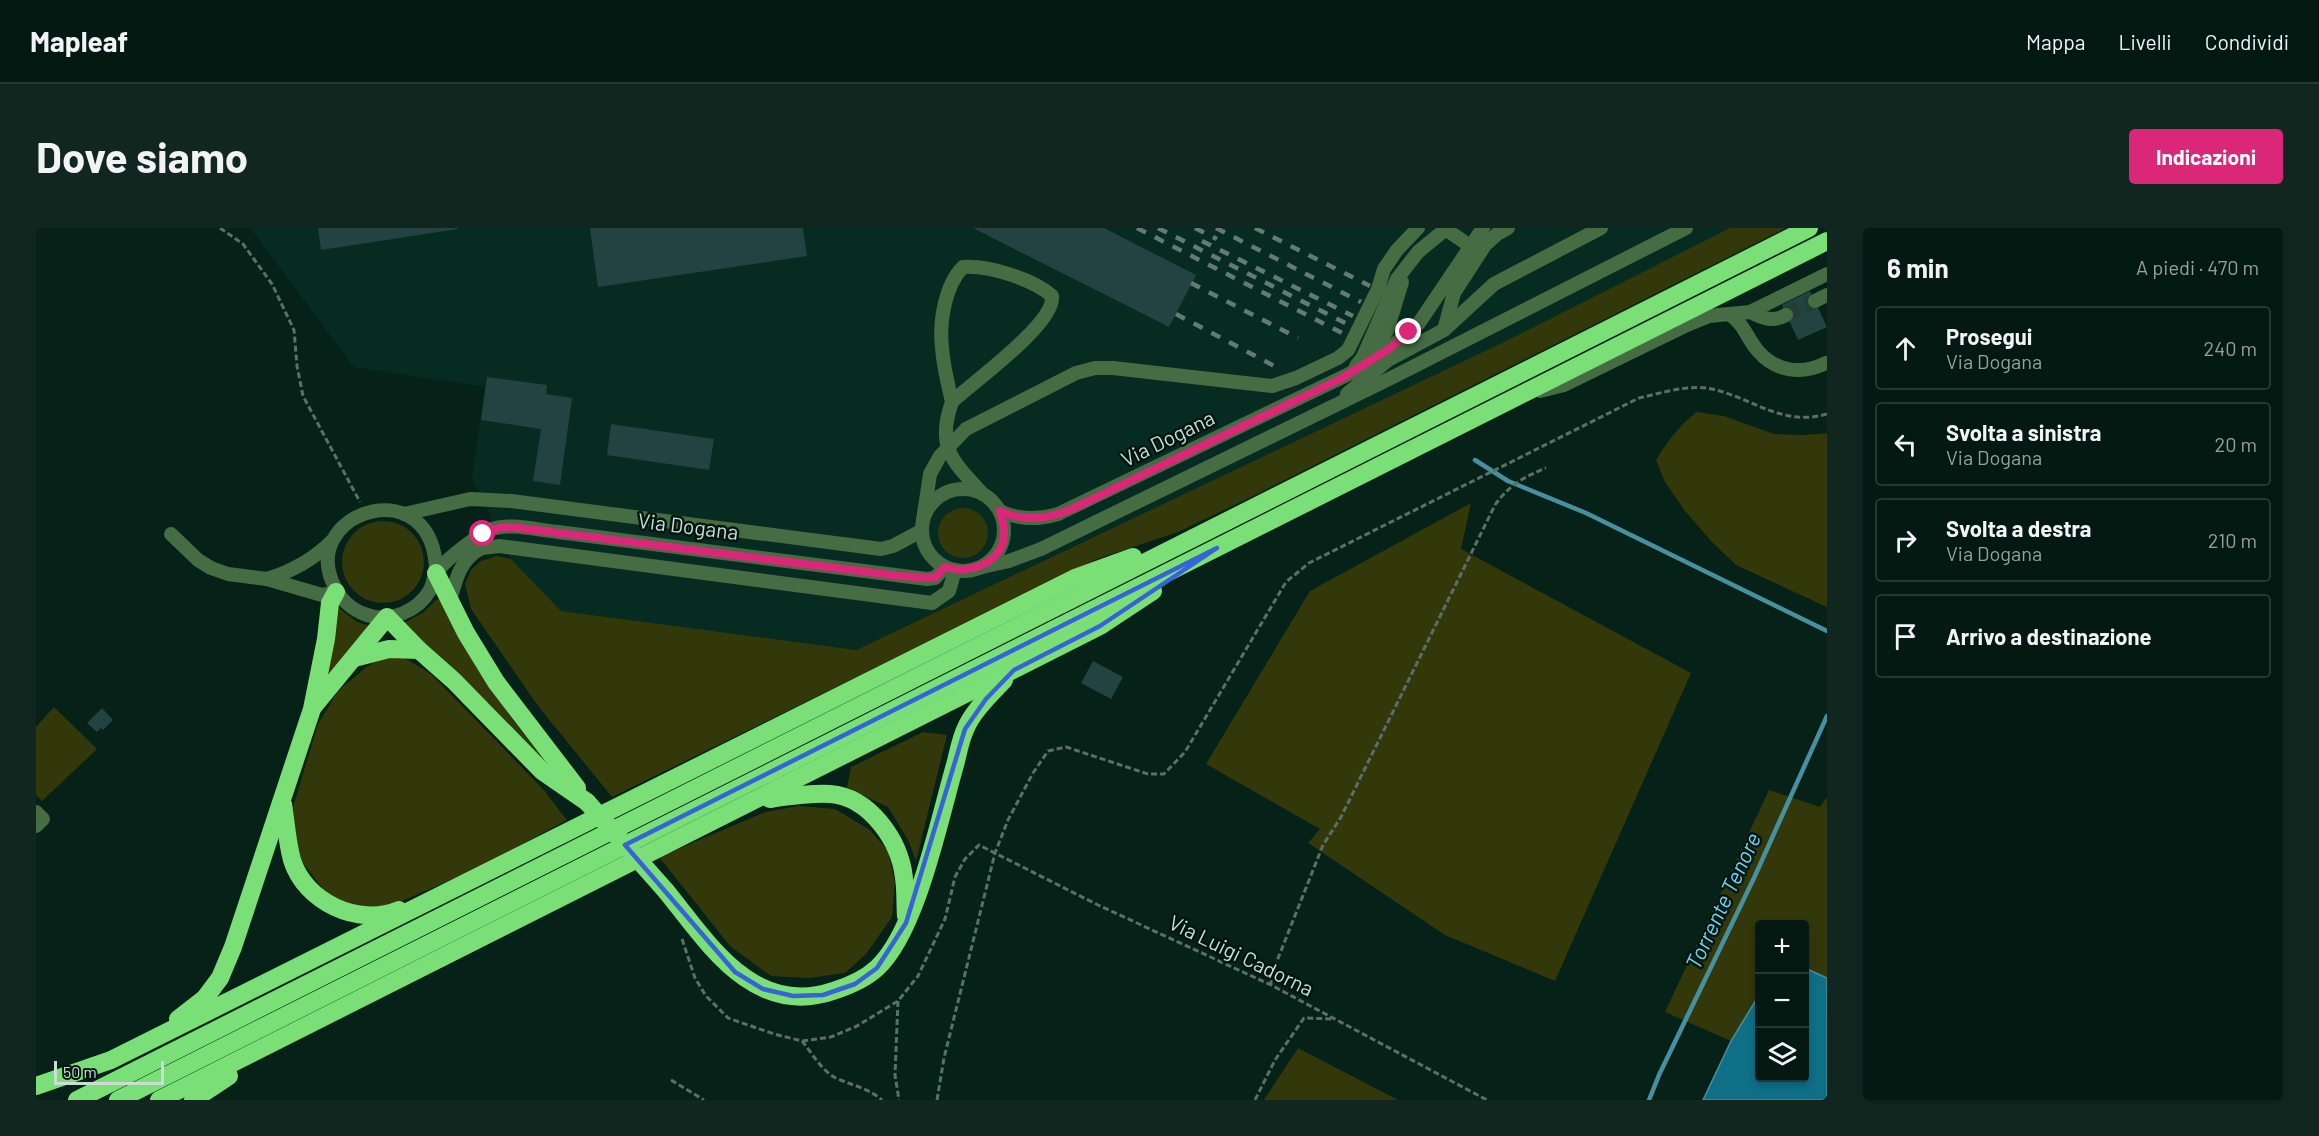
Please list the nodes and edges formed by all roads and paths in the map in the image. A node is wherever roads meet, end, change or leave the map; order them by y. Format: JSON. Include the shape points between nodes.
{"nodes":[{"id":1,"x":220,"y":228,"type":"edge"},
{"id":2,"x":1418,"y":228,"type":"edge"},
{"id":3,"x":1483,"y":228,"type":"edge"},
{"id":4,"x":1508,"y":228,"type":"edge"},
{"id":5,"x":1601,"y":228,"type":"edge"},
{"id":6,"x":1686,"y":228,"type":"edge"},
{"id":7,"x":1809,"y":228,"type":"edge"},
{"id":8,"x":1445,"y":229,"type":"edge"},
{"id":9,"x":1827,"y":241,"type":"edge"},
{"id":10,"x":1470,"y":246,"type":"junction"},
{"id":11,"x":1827,"y":274,"type":"edge"},
{"id":12,"x":1750,"y":312,"type":"junction"},
{"id":13,"x":1729,"y":314,"type":"junction"},
{"id":14,"x":1786,"y":315,"type":"tunnel mouth"},
{"id":15,"x":1444,"y":330,"type":"junction"},
{"id":16,"x":1826,"y":363,"type":"edge"},
{"id":17,"x":1349,"y":374,"type":"junction"},
{"id":18,"x":1520,"y":396,"type":"junction"},
{"id":19,"x":952,"y":402,"type":"junction"},
{"id":20,"x":1331,"y":407,"type":"junction"},
{"id":21,"x":1827,"y":414,"type":"edge"},
{"id":22,"x":947,"y":447,"type":"junction"},
{"id":23,"x":1546,"y":468,"type":"dead end"},
{"id":24,"x":981,"y":492,"type":"junction"},
{"id":25,"x":1000,"y":511,"type":"junction"},
{"id":26,"x":366,"y":512,"type":"junction"},
{"id":27,"x":404,"y":514,"type":"junction"},
{"id":28,"x":922,"y":525,"type":"junction"},
{"id":29,"x":1210,"y":530,"type":"junction"},
{"id":30,"x":171,"y":534,"type":"dead end"},
{"id":31,"x":334,"y":539,"type":"junction"},
{"id":32,"x":1217,"y":548,"type":"junction"},
{"id":33,"x":481,"y":549,"type":"junction"},
{"id":34,"x":978,"y":568,"type":"junction"},
{"id":35,"x":950,"y":569,"type":"junction"},
{"id":36,"x":437,"y":571,"type":"junction"},
{"id":37,"x":267,"y":579,"type":"junction"},
{"id":38,"x":336,"y":592,"type":"junction"},
{"id":39,"x":450,"y":601,"type":"junction"},
{"id":40,"x":387,"y":618,"type":"junction"},
{"id":41,"x":419,"y":650,"type":"junction"},
{"id":42,"x":354,"y":658,"type":"junction"},
{"id":43,"x":1014,"y":670,"type":"junction"},
{"id":44,"x":312,"y":709,"type":"junction"},
{"id":45,"x":282,"y":799,"type":"junction"},
{"id":46,"x":756,"y":801,"type":"junction"},
{"id":47,"x":587,"y":802,"type":"junction"},
{"id":48,"x":36,"y":812,"type":"edge"},
{"id":49,"x":36,"y":826,"type":"edge"},
{"id":50,"x":995,"y":853,"type":"junction"},
{"id":51,"x":508,"y":863,"type":"junction"},
{"id":52,"x":906,"y":923,"type":"junction"},
{"id":53,"x":681,"y":935,"type":"dead end"},
{"id":54,"x":1271,"y":986,"type":"junction"},
{"id":55,"x":898,"y":1001,"type":"junction"},
{"id":56,"x":1336,"y":1020,"type":"junction"},
{"id":57,"x":285,"y":1038,"type":"junction"},
{"id":58,"x":802,"y":1041,"type":"junction"},
{"id":59,"x":140,"y":1046,"type":"junction"},
{"id":60,"x":111,"y":1060,"type":"junction"},
{"id":61,"x":670,"y":1080,"type":"dead end"},
{"id":62,"x":36,"y":1086,"type":"edge"},
{"id":63,"x":36,"y":1100,"type":"edge"},
{"id":64,"x":77,"y":1100,"type":"edge"},
{"id":65,"x":118,"y":1100,"type":"edge"},
{"id":66,"x":159,"y":1100,"type":"edge"},
{"id":67,"x":193,"y":1100,"type":"edge"},
{"id":68,"x":704,"y":1100,"type":"edge"},
{"id":69,"x":882,"y":1100,"type":"edge"},
{"id":70,"x":898,"y":1100,"type":"edge"},
{"id":71,"x":938,"y":1100,"type":"edge"},
{"id":72,"x":1255,"y":1100,"type":"edge"},
{"id":73,"x":1487,"y":1100,"type":"edge"}],
"edges":[{"from":1,"to":26,"type":"path","via":[[243,244],[272,284],[294,330],[303,396]]},
{"from":2,"to":22,"type":"street","via":[[1384,269],[1378,289],[1344,354],[1281,384],[1258,386],[1101,368],[1076,373],[972,424]]},
{"from":3,"to":10,"type":"street","name":"Via Dogana"},
{"from":4,"to":15,"type":"street","via":[[1485,245],[1460,283],[1450,302]]},
{"from":5,"to":15,"type":"street","name":"Via Dogana","via":[[1494,284]]},
{"from":6,"to":20,"type":"street","name":"Via Dogana"},
{"from":7,"to":29,"type":"highway"},
{"from":8,"to":10,"type":"street","name":"Via Dogana"},
{"from":8,"to":17,"type":"street","name":"Via Dogana","via":[[1406,266],[1390,292],[1363,357]]},
{"from":9,"to":18,"type":"highway"},
{"from":10,"to":17,"type":"street","name":"Via Dogana","via":[[1419,323],[1389,349]]},
{"from":11,"to":12,"type":"street"},
{"from":12,"to":13,"type":"street"},
{"from":12,"to":14,"type":"street","via":[[1764,319],[1777,320]]},
{"from":13,"to":16,"type":"street","via":[[1744,328],[1762,356],[1788,371],[1806,371]]},
{"from":13,"to":18,"type":"street","via":[[1709,316],[1687,325],[1564,385]]},
{"from":15,"to":20,"type":"street","name":"Via Dogana","via":[[1388,360]]},
{"from":17,"to":25,"type":"street","name":"Via Dogana","via":[[1058,514],[1037,519]]},
{"from":18,"to":32,"type":"highway"},
{"from":19,"to":19,"type":"street","via":[[1031,334],[1052,308],[1052,296],[1005,273],[975,266],[963,267],[956,274],[942,326]]},
{"from":19,"to":22,"type":"street","via":[[944,435]]},
{"from":20,"to":34,"type":"street","name":"Via Dogana","via":[[1041,549]]},
{"from":21,"to":50,"type":"path","via":[[1808,418],[1777,414],[1711,389],[1679,388],[1639,398],[1308,563],[1286,582],[1185,752],[1164,774],[1148,774],[1066,747],[1048,751],[1008,820]]},
{"from":22,"to":24,"type":"street"},
{"from":22,"to":28,"type":"street","via":[[930,474]]},
{"from":23,"to":54,"type":"path","via":[[1512,485],[1495,505],[1341,817],[1323,845],[1271,976]]},
{"from":24,"to":25,"type":"street"},
{"from":24,"to":28,"type":"street","name":"Via Dogana","via":[[964,488],[941,494],[926,510]]},
{"from":25,"to":34,"type":"street","via":[[1004,531],[1001,546],[990,561]]},
{"from":26,"to":27,"type":"street","via":[[378,509]]},
{"from":26,"to":31,"type":"street","via":[[353,518]]},
{"from":27,"to":28,"type":"street","name":"Via Dogana","via":[[470,499],[511,501],[881,549],[894,546]]},
{"from":27,"to":36,"type":"street","via":[[430,538]]},
{"from":28,"to":35,"type":"street","via":[[927,550],[936,562]]},
{"from":29,"to":51,"type":"highway","via":[[1075,578]]},
{"from":29,"to":64,"type":"highway"},
{"from":30,"to":37,"type":"street","via":[[211,568]]},
{"from":31,"to":37,"type":"street","via":[[292,571]]},
{"from":31,"to":38,"type":"street","via":[[329,575]]},
{"from":32,"to":43,"type":"highway","via":[[1100,627]]},
{"from":32,"to":65,"type":"highway"},
{"from":33,"to":35,"type":"street","via":[[508,547],[932,603],[949,591]]},
{"from":33,"to":36,"type":"street"},
{"from":33,"to":39,"type":"street","via":[[467,560],[457,576]]},
{"from":34,"to":35,"type":"street","name":"Via Dogana"},
{"from":35,"to":36,"type":"street","name":"Via Dogana","via":[[935,578],[909,577],[512,527],[483,534]]},
{"from":36,"to":39,"type":"highway"},
{"from":36,"to":40,"type":"street","via":[[419,603]]},
{"from":37,"to":38,"type":"street","via":[[322,595]]},
{"from":38,"to":40,"type":"street","via":[[358,612]]},
{"from":38,"to":44,"type":"highway","via":[[330,603]]},
{"from":39,"to":47,"type":"highway","via":[[496,682]]},
{"from":40,"to":41,"type":"highway"},
{"from":40,"to":42,"type":"highway"},
{"from":41,"to":42,"type":"highway","via":[[389,649]]},
{"from":41,"to":47,"type":"highway","via":[[542,771]]},
{"from":42,"to":44,"type":"highway"},
{"from":43,"to":46,"type":"highway"},
{"from":43,"to":52,"type":"highway","via":[[986,699],[965,729]]},
{"from":44,"to":45,"type":"highway"},
{"from":45,"to":51,"type":"highway","via":[[292,861],[309,888],[334,908],[355,914],[393,913]]},
{"from":45,"to":59,"type":"highway","via":[[220,978],[205,998]]},
{"from":46,"to":52,"type":"highway","via":[[833,794],[859,804],[894,842],[904,876]]},
{"from":46,"to":57,"type":"highway"},
{"from":47,"to":52,"type":"highway","bridge":true,"via":[[714,951],[735,972],[763,989],[793,996],[823,995],[855,984],[877,968]]},
{"from":48,"to":49,"type":"street","via":[[44,819]]},
{"from":50,"to":54,"type":"path","name":"Via Luigi Cadorna"},
{"from":50,"to":55,"type":"path","name":"Via Luigi Cadorna","via":[[979,844],[965,859],[955,877],[945,919],[918,976]]},
{"from":50,"to":71,"type":"path","via":[[944,1059]]},
{"from":51,"to":59,"type":"highway"},
{"from":53,"to":58,"type":"path","via":[[695,978],[728,1018]]},
{"from":54,"to":56,"type":"path","name":"Via Luigi Cadorna"},
{"from":55,"to":58,"type":"path","via":[[831,1037]]},
{"from":55,"to":70,"type":"path"},
{"from":56,"to":72,"type":"path","via":[[1304,1018],[1275,1060]]},
{"from":56,"to":73,"type":"path","name":"Via Luigi Cadorna"},
{"from":57,"to":66,"type":"highway"},
{"from":57,"to":67,"type":"highway"},
{"from":58,"to":69,"type":"path","via":[[836,1079],[863,1087]]},
{"from":59,"to":60,"type":"highway"},
{"from":60,"to":62,"type":"highway"},
{"from":60,"to":63,"type":"highway"},
{"from":61,"to":68,"type":"path"}]}
